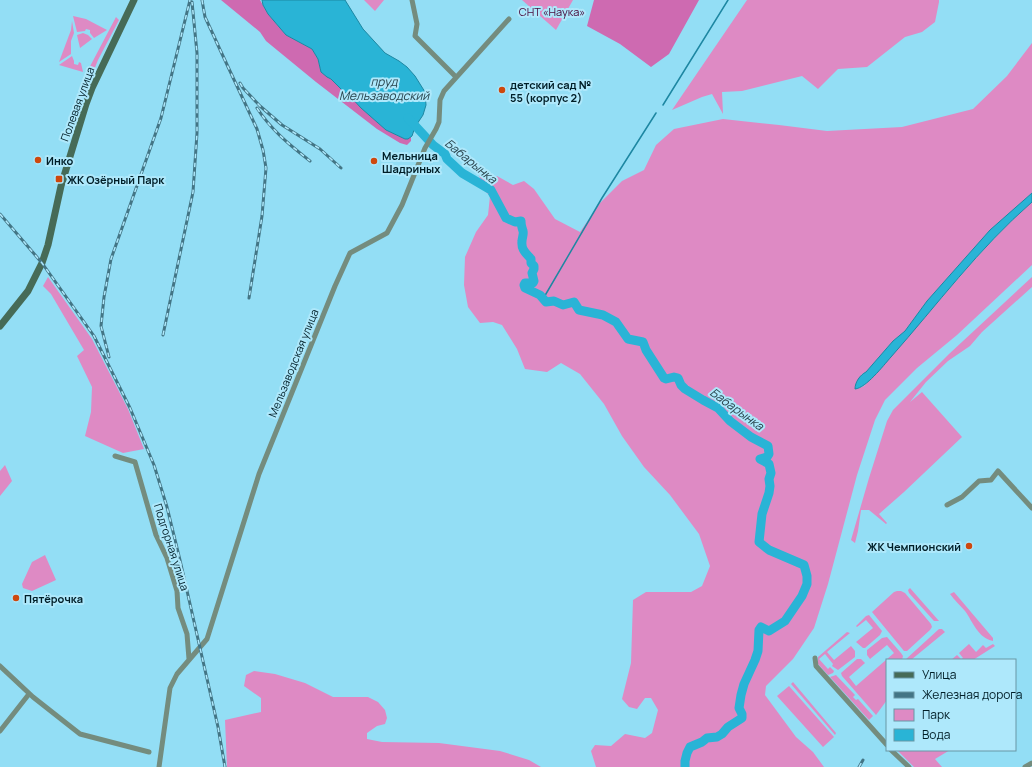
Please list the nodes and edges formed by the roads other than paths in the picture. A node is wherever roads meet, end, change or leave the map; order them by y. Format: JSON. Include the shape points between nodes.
{"nodes":[{"id":1,"x":134,"y":0,"type":"edge"},
{"id":2,"x":412,"y":0,"type":"edge"},
{"id":3,"x":509,"y":19,"type":"dead end"},
{"id":4,"x":456,"y":77,"type":"junction"},
{"id":5,"x":0,"y":326,"type":"edge"},
{"id":6,"x":115,"y":456,"type":"dead end"},
{"id":7,"x":947,"y":505,"type":"dead end"},
{"id":8,"x":1032,"y":508,"type":"edge"},
{"id":9,"x":189,"y":658,"type":"junction"},
{"id":10,"x":814,"y":658,"type":"dead end"},
{"id":11,"x":0,"y":666,"type":"edge"},
{"id":12,"x":29,"y":694,"type":"junction"},
{"id":13,"x":0,"y":731,"type":"edge"},
{"id":14,"x":886,"y":745,"type":"edge"},
{"id":15,"x":892,"y":751,"type":"edge"},
{"id":16,"x":149,"y":752,"type":"dead end"},
{"id":17,"x":1032,"y":763,"type":"edge"},
{"id":18,"x":159,"y":767,"type":"edge"},
{"id":19,"x":909,"y":767,"type":"edge"},
{"id":20,"x":1025,"y":767,"type":"edge"}],
"edges":[{"from":1,"to":5,"type":"street","name":"Полевая улица","via":[[86,104],[61,186],[42,263],[28,291]]},
{"from":2,"to":4,"type":"street","via":[[417,24],[415,36]]},
{"from":3,"to":4,"type":"street","name":"Мельзаводская улица"},
{"from":4,"to":9,"type":"street","name":"Мельзаводская улица","via":[[442,96],[439,122],[425,148],[404,200],[386,232],[350,253],[259,474],[207,639]]},
{"from":6,"to":9,"type":"street","name":"Подгорная улица","via":[[135,462],[156,535],[168,558],[177,591],[178,608],[187,634]]},
{"from":7,"to":8,"type":"street","via":[[962,497],[979,481],[990,480],[998,471]]},
{"from":9,"to":18,"type":"street","name":"Мельзаводская улица","via":[[170,688]]},
{"from":10,"to":14,"type":"street","via":[[816,666]]},
{"from":11,"to":12,"type":"street"},
{"from":12,"to":13,"type":"street"},
{"from":12,"to":16,"type":"street","via":[[80,734]]},
{"from":15,"to":19,"type":"street"},
{"from":17,"to":20,"type":"street"}]}
